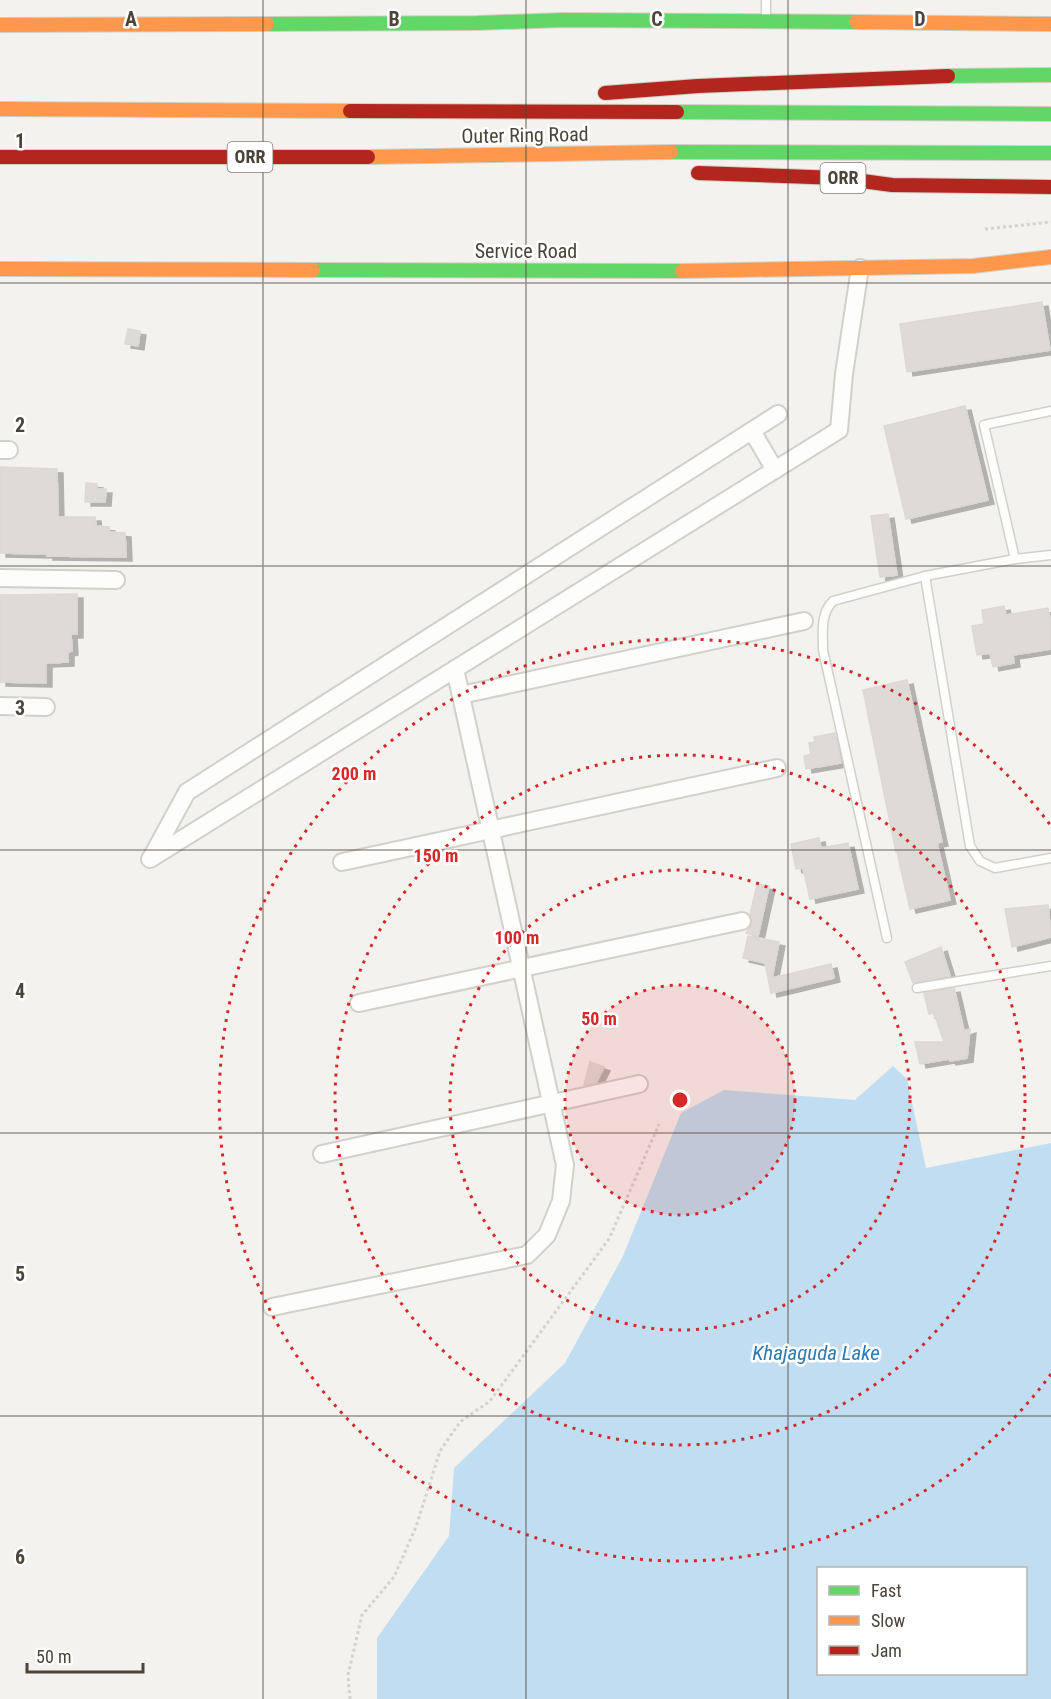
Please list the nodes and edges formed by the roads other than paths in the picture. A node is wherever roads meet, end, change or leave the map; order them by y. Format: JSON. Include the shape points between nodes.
{"nodes":[{"id":1,"x":766,"y":0,"type":"edge"},
{"id":2,"x":766,"y":22,"type":"junction"},
{"id":3,"x":1051,"y":24,"type":"edge"},
{"id":4,"x":0,"y":25,"type":"edge"},
{"id":5,"x":1051,"y":75,"type":"edge"},
{"id":6,"x":591,"y":94,"type":"dead end"},
{"id":7,"x":544,"y":98,"type":"dead end"},
{"id":8,"x":0,"y":109,"type":"edge"},
{"id":9,"x":402,"y":110,"type":"junction"},
{"id":10,"x":1051,"y":114,"type":"edge"},
{"id":11,"x":1051,"y":153,"type":"edge"},
{"id":12,"x":0,"y":157,"type":"edge"},
{"id":13,"x":403,"y":157,"type":"junction"},
{"id":14,"x":576,"y":167,"type":"dead end"},
{"id":15,"x":680,"y":172,"type":"dead end"},
{"id":16,"x":1051,"y":187,"type":"edge"},
{"id":17,"x":1051,"y":257,"type":"edge"},
{"id":18,"x":860,"y":268,"type":"junction"},
{"id":19,"x":0,"y":269,"type":"edge"},
{"id":20,"x":1051,"y":411,"type":"edge"},
{"id":21,"x":778,"y":414,"type":"dead end"},
{"id":22,"x":752,"y":431,"type":"junction"},
{"id":23,"x":775,"y":471,"type":"junction"},
{"id":24,"x":1051,"y":555,"type":"edge"},
{"id":25,"x":1015,"y":559,"type":"junction"},
{"id":26,"x":925,"y":576,"type":"junction"},
{"id":27,"x":0,"y":578,"type":"edge"},
{"id":28,"x":116,"y":580,"type":"dead end"},
{"id":29,"x":804,"y":621,"type":"dead end"},
{"id":30,"x":455,"y":669,"type":"junction"},
{"id":31,"x":460,"y":695,"type":"junction"},
{"id":32,"x":0,"y":706,"type":"edge"},
{"id":33,"x":46,"y":706,"type":"dead end"},
{"id":34,"x":777,"y":768,"type":"dead end"},
{"id":35,"x":491,"y":830,"type":"junction"},
{"id":36,"x":1051,"y":858,"type":"edge"},
{"id":37,"x":342,"y":862,"type":"dead end"},
{"id":38,"x":742,"y":921,"type":"dead end"},
{"id":39,"x":887,"y":938,"type":"dead end"},
{"id":40,"x":1051,"y":966,"type":"edge"},
{"id":41,"x":521,"y":968,"type":"junction"},
{"id":42,"x":916,"y":988,"type":"dead end"},
{"id":43,"x":359,"y":1003,"type":"dead end"},
{"id":44,"x":639,"y":1084,"type":"dead end"},
{"id":45,"x":551,"y":1103,"type":"junction"},
{"id":46,"x":322,"y":1154,"type":"dead end"},
{"id":47,"x":272,"y":1307,"type":"dead end"}],
"edges":[{"from":1,"to":2,"type":"lane"},
{"from":2,"to":3,"type":"main road"},
{"from":2,"to":4,"type":"main road","via":[[564,15],[477,23]]},
{"from":5,"to":6,"type":"main road","via":[[903,76]]},
{"from":7,"to":9,"type":"main road"},
{"from":8,"to":9,"type":"main road","name":"Outer Ring Road"},
{"from":9,"to":10,"type":"main road","name":"Outer Ring Road"},
{"from":11,"to":13,"type":"main road","name":"Outer Ring Road","number":"ORR","via":[[634,152]]},
{"from":12,"to":13,"type":"main road","name":"Outer Ring Road","number":"ORR"},
{"from":13,"to":14,"type":"main road","number":"ORR"},
{"from":15,"to":16,"type":"main road","number":"ORR","via":[[840,178],[892,185]]},
{"from":17,"to":18,"type":"main road","name":"Service Road","via":[[973,266]]},
{"from":18,"to":19,"type":"main road","name":"Service Road"},
{"from":18,"to":23,"type":"street","via":[[839,430]]},
{"from":20,"to":25,"type":"lane","via":[[984,425]]},
{"from":21,"to":22,"type":"street"},
{"from":22,"to":23,"type":"street"},
{"from":22,"to":30,"type":"street","via":[[187,792],[150,859]]},
{"from":23,"to":30,"type":"street"},
{"from":24,"to":25,"type":"lane"},
{"from":25,"to":26,"type":"lane"},
{"from":26,"to":36,"type":"lane","via":[[970,846],[980,861],[995,868]]},
{"from":26,"to":39,"type":"lane","via":[[833,601],[823,616],[824,650]]},
{"from":27,"to":28,"type":"street"},
{"from":29,"to":31,"type":"street"},
{"from":30,"to":31,"type":"street"},
{"from":31,"to":35,"type":"street"},
{"from":32,"to":33,"type":"street"},
{"from":34,"to":35,"type":"street"},
{"from":35,"to":37,"type":"street"},
{"from":35,"to":41,"type":"street"},
{"from":38,"to":41,"type":"street"},
{"from":40,"to":42,"type":"lane"},
{"from":41,"to":43,"type":"street"},
{"from":41,"to":45,"type":"street"},
{"from":44,"to":45,"type":"street"},
{"from":45,"to":46,"type":"street"},
{"from":45,"to":47,"type":"street","via":[[565,1165],[561,1201],[547,1234],[527,1255]]}]}
